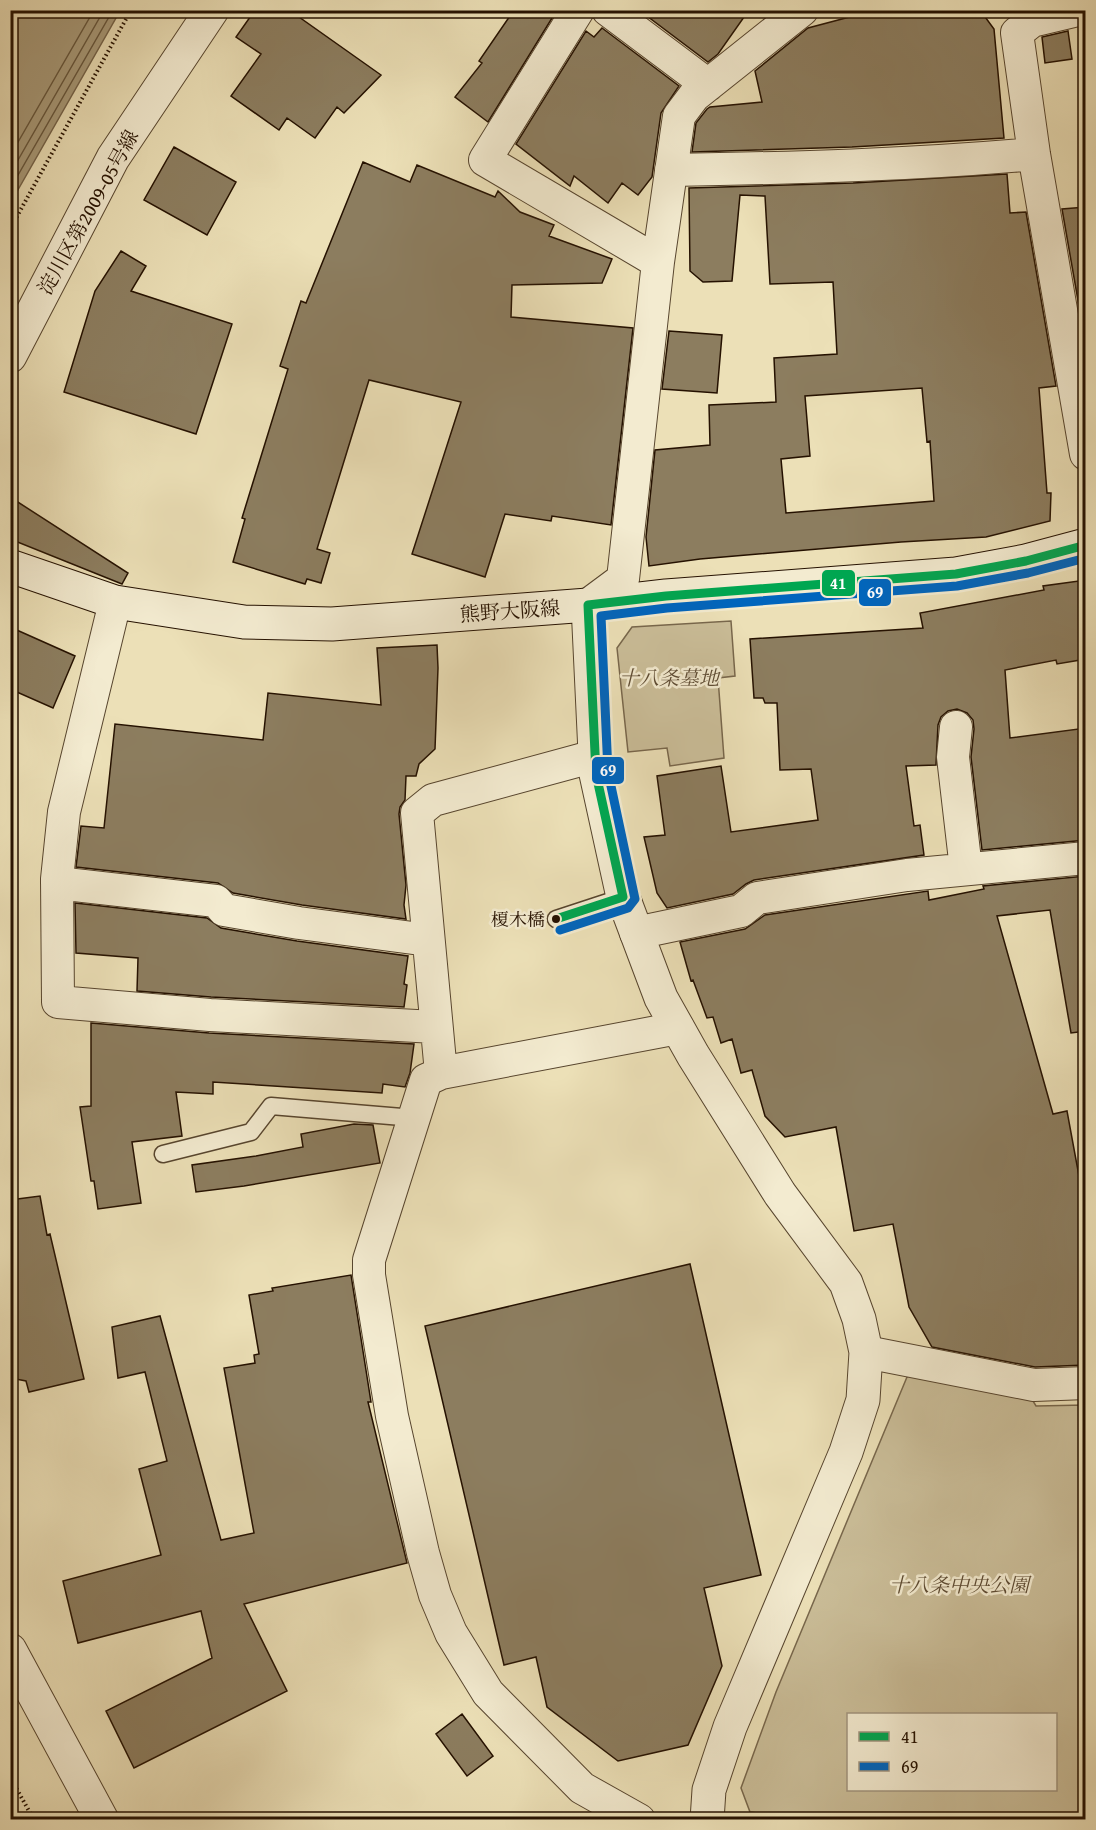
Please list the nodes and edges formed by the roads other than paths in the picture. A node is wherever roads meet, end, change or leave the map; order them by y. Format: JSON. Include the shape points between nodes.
{"nodes":[{"id":1,"x":212,"y":10,"type":"edge"},
{"id":2,"x":578,"y":10,"type":"edge"},
{"id":3,"x":608,"y":10,"type":"edge"},
{"id":4,"x":802,"y":10,"type":"edge"},
{"id":5,"x":1078,"y":10,"type":"edge"},
{"id":6,"x":1017,"y":19,"type":"edge"},
{"id":7,"x":708,"y":85,"type":"junction"},
{"id":8,"x":1034,"y":154,"type":"junction"},
{"id":9,"x":671,"y":170,"type":"junction"},
{"id":10,"x":658,"y":262,"type":"junction"},
{"id":11,"x":10,"y":356,"type":"edge"},
{"id":12,"x":1086,"y":454,"type":"edge"},
{"id":13,"x":1086,"y":545,"type":"edge"},
{"id":14,"x":10,"y":566,"type":"edge"},
{"id":15,"x":115,"y":602,"type":"junction"},
{"id":16,"x":588,"y":605,"type":"junction"},
{"id":17,"x":956,"y":727,"type":"dead end"},
{"id":18,"x":595,"y":756,"type":"junction"},
{"id":19,"x":1086,"y":858,"type":"edge"},
{"id":20,"x":966,"y":869,"type":"junction"},
{"id":21,"x":57,"y":883,"type":"junction"},
{"id":22,"x":623,"y":897,"type":"junction"},
{"id":23,"x":556,"y":919,"type":"dead end"},
{"id":24,"x":636,"y":933,"type":"junction"},
{"id":25,"x":428,"y":940,"type":"junction"},
{"id":26,"x":435,"y":1027,"type":"junction"},
{"id":27,"x":678,"y":1028,"type":"junction"},
{"id":28,"x":441,"y":1073,"type":"junction"},
{"id":29,"x":414,"y":1118,"type":"junction"},
{"id":30,"x":163,"y":1154,"type":"dead end"},
{"id":31,"x":866,"y":1352,"type":"junction"},
{"id":32,"x":1086,"y":1383,"type":"edge"},
{"id":33,"x":10,"y":1650,"type":"edge"},
{"id":34,"x":102,"y":1820,"type":"edge"},
{"id":35,"x":639,"y":1820,"type":"edge"},
{"id":36,"x":707,"y":1820,"type":"edge"}],
"edges":[{"from":1,"to":11,"type":"street","name":"淀川区第2009-05号線","via":[[113,158]]},
{"from":2,"to":10,"type":"street","via":[[485,160]]},
{"from":3,"to":7,"type":"street"},
{"from":4,"to":7,"type":"street"},
{"from":5,"to":6,"type":"street","via":[[1032,21]]},
{"from":6,"to":8,"type":"street"},
{"from":7,"to":9,"type":"street","via":[[679,116]]},
{"from":8,"to":9,"type":"street","via":[[837,167]]},
{"from":8,"to":12,"type":"street"},
{"from":9,"to":10,"type":"street"},
{"from":10,"to":16,"type":"street","via":[[623,579]]},
{"from":13,"to":16,"type":"street","name":"熊野大阪線","via":[[956,574]]},
{"from":14,"to":15,"type":"street","name":"熊野大阪線"},
{"from":15,"to":16,"type":"street","name":"熊野大阪線","via":[[244,622],[332,624]]},
{"from":15,"to":21,"type":"street","via":[[64,812]]},
{"from":16,"to":18,"type":"street"},
{"from":17,"to":20,"type":"street","via":[[953,758]]},
{"from":18,"to":22,"type":"street"},
{"from":18,"to":25,"type":"street","via":[[433,800],[417,813]]},
{"from":19,"to":20,"type":"street"},
{"from":20,"to":24,"type":"street","via":[[757,898],[741,911]]},
{"from":21,"to":25,"type":"street","via":[[216,901],[224,910]]},
{"from":21,"to":26,"type":"street","via":[[58,1002]]},
{"from":22,"to":23,"type":"lane"},
{"from":22,"to":24,"type":"street"},
{"from":24,"to":27,"type":"street"},
{"from":25,"to":26,"type":"street"},
{"from":26,"to":28,"type":"street"},
{"from":27,"to":28,"type":"street"},
{"from":27,"to":31,"type":"street","via":[[780,1194],[846,1283]]},
{"from":28,"to":29,"type":"street","via":[[426,1080]]},
{"from":29,"to":30,"type":"lane","via":[[271,1106],[251,1132]]},
{"from":29,"to":35,"type":"street","via":[[369,1260],[369,1275],[392,1416],[435,1595],[451,1633],[488,1694],[582,1788]]},
{"from":31,"to":32,"type":"street","via":[[1034,1385]]},
{"from":31,"to":36,"type":"street","via":[[862,1400],[846,1452],[730,1728],[709,1790]]},
{"from":33,"to":34,"type":"street"}]}
